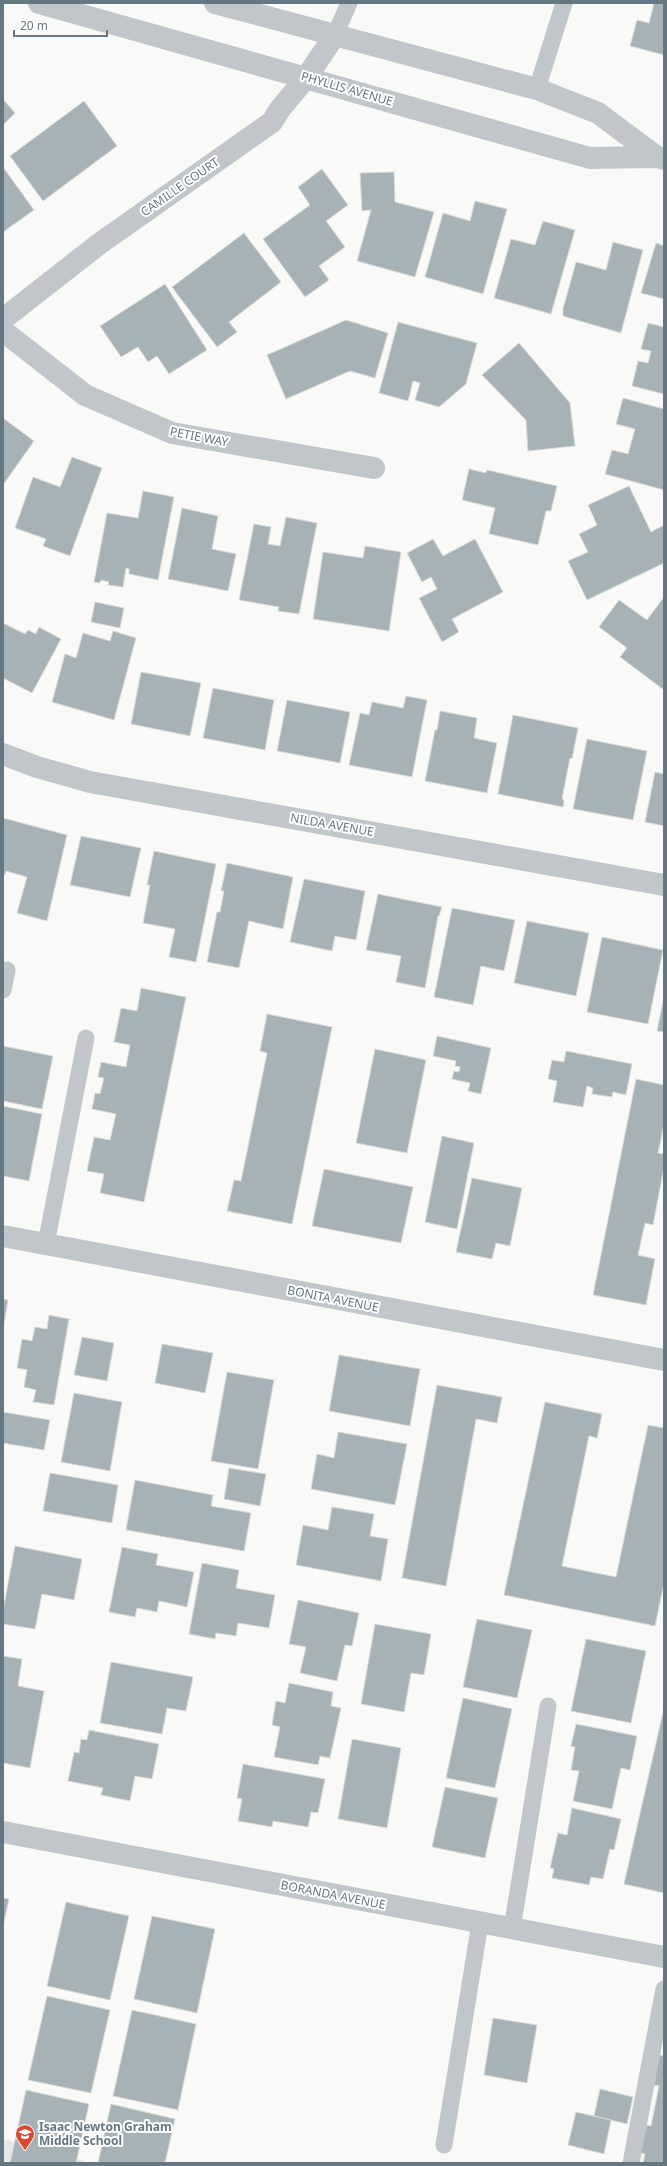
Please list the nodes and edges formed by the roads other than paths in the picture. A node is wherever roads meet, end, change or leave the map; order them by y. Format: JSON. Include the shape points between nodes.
{"nodes":[{"id":1,"x":39,"y":3,"type":"edge"},
{"id":2,"x":215,"y":3,"type":"edge"},
{"id":3,"x":349,"y":3,"type":"edge"},
{"id":4,"x":564,"y":3,"type":"edge"},
{"id":5,"x":335,"y":36,"type":"junction"},
{"id":6,"x":306,"y":78,"type":"junction"},
{"id":7,"x":537,"y":89,"type":"junction"},
{"id":8,"x":661,"y":158,"type":"edge"},
{"id":9,"x":3,"y":319,"type":"edge"},
{"id":10,"x":3,"y":331,"type":"edge"},
{"id":11,"x":374,"y":468,"type":"dead end"},
{"id":12,"x":3,"y":754,"type":"edge"},
{"id":13,"x":664,"y":885,"type":"edge"},
{"id":14,"x":7,"y":970,"type":"dead end"},
{"id":15,"x":3,"y":990,"type":"edge"},
{"id":16,"x":86,"y":1038,"type":"dead end"},
{"id":17,"x":3,"y":1236,"type":"edge"},
{"id":18,"x":46,"y":1244,"type":"junction"},
{"id":19,"x":664,"y":1360,"type":"edge"},
{"id":20,"x":548,"y":1706,"type":"dead end"},
{"id":21,"x":3,"y":1832,"type":"edge"},
{"id":22,"x":480,"y":1923,"type":"junction"},
{"id":23,"x":512,"y":1929,"type":"junction"},
{"id":24,"x":664,"y":1957,"type":"edge"},
{"id":25,"x":664,"y":1989,"type":"edge"},
{"id":26,"x":444,"y":2146,"type":"dead end"},
{"id":27,"x":632,"y":2163,"type":"edge"}],
"edges":[{"from":1,"to":6,"type":"street","name":"PHYLLIS AVENUE"},
{"from":2,"to":5,"type":"street","name":"PHYLLIS AVENUE"},
{"from":3,"to":5,"type":"lane"},
{"from":4,"to":7,"type":"lane"},
{"from":5,"to":6,"type":"street","name":"CAMILLE COURT"},
{"from":5,"to":7,"type":"street","name":"PHYLLIS AVENUE"},
{"from":6,"to":8,"type":"street","name":"PHYLLIS AVENUE","via":[[590,158]]},
{"from":6,"to":9,"type":"street","name":"CAMILLE COURT","via":[[272,122],[99,244]]},
{"from":7,"to":8,"type":"street","name":"PHYLLIS AVENUE","via":[[598,113]]},
{"from":10,"to":11,"type":"street","name":"PETIE WAY","via":[[85,395],[172,433]]},
{"from":12,"to":13,"type":"street","name":"NILDA AVENUE","via":[[90,782]]},
{"from":14,"to":15,"type":"lane"},
{"from":16,"to":18,"type":"lane"},
{"from":17,"to":18,"type":"street","name":"BONITA AVENUE"},
{"from":18,"to":19,"type":"street","name":"BONITA AVENUE"},
{"from":20,"to":23,"type":"lane"},
{"from":21,"to":22,"type":"street","name":"BORANDA AVENUE"},
{"from":22,"to":23,"type":"street","name":"BORANDA AVENUE"},
{"from":22,"to":26,"type":"lane"},
{"from":23,"to":24,"type":"street","name":"BORANDA AVENUE"},
{"from":25,"to":27,"type":"lane"}]}
